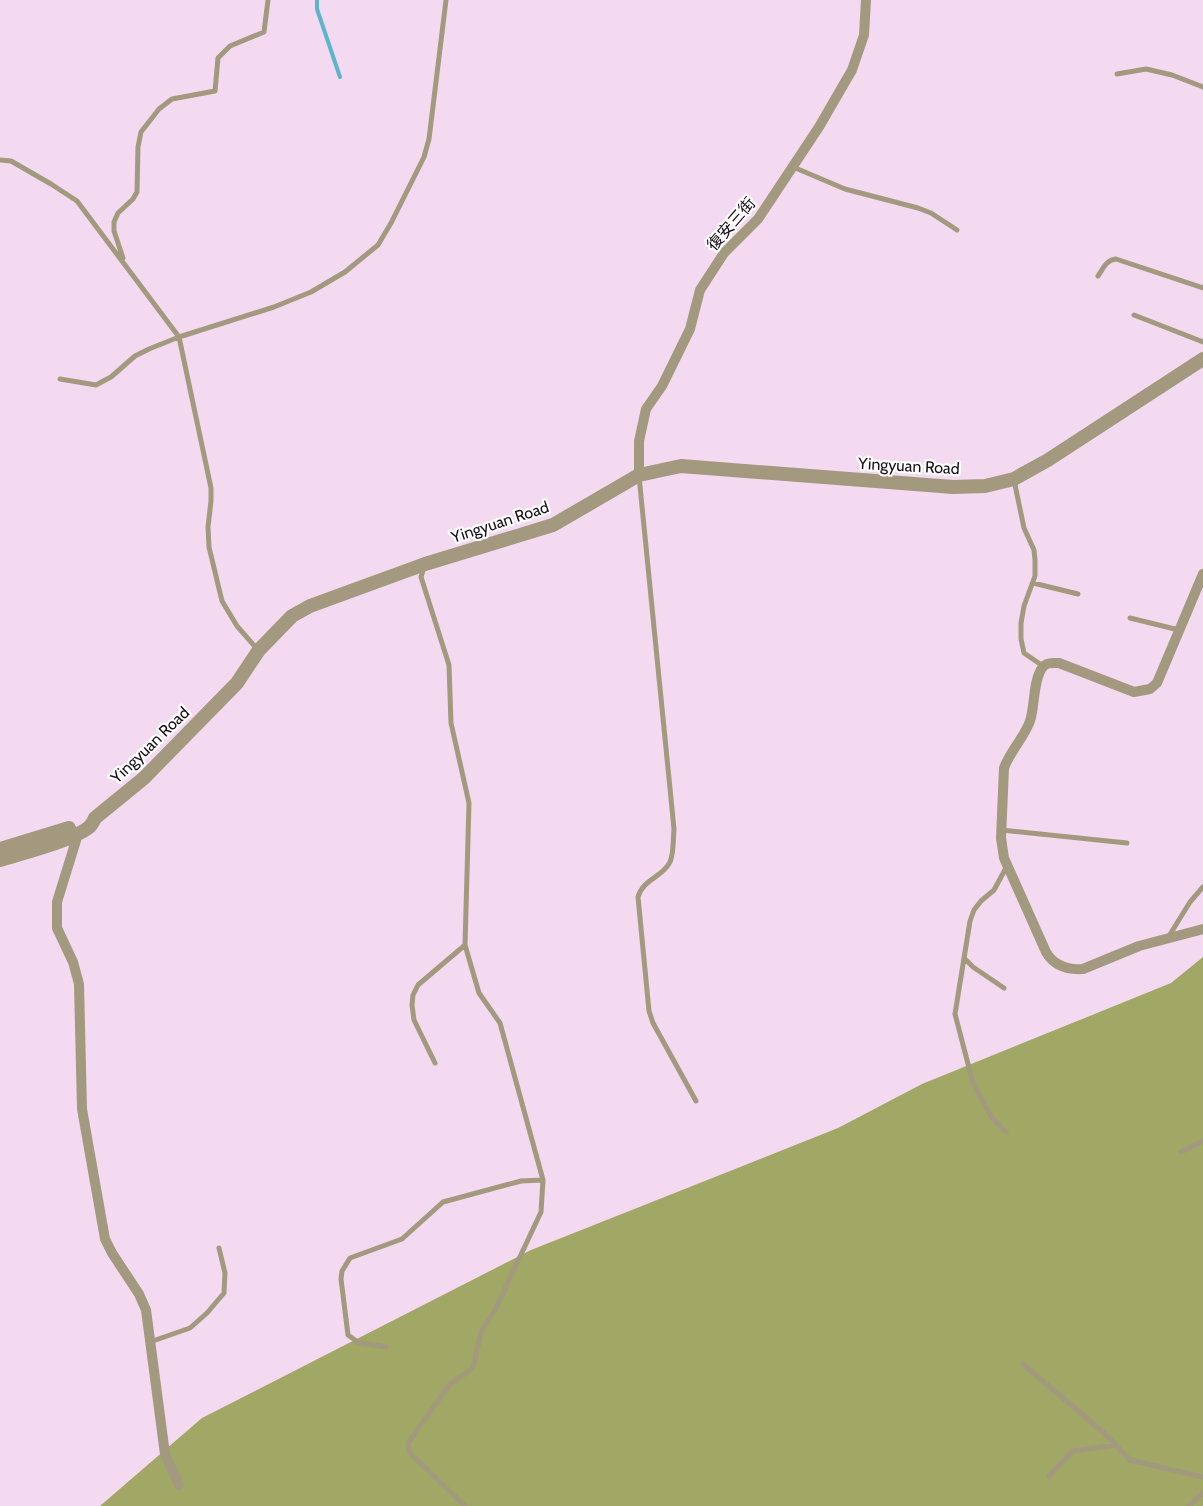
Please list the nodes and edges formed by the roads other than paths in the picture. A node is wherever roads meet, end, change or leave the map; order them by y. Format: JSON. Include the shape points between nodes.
{"nodes":[{"id":1,"x":268,"y":0,"type":"edge"},
{"id":2,"x":446,"y":0,"type":"edge"},
{"id":3,"x":866,"y":0,"type":"edge"},
{"id":4,"x":1117,"y":74,"type":"dead end"},
{"id":5,"x":1203,"y":87,"type":"edge"},
{"id":6,"x":0,"y":160,"type":"edge"},
{"id":7,"x":793,"y":167,"type":"junction"},
{"id":8,"x":956,"y":230,"type":"dead end"},
{"id":9,"x":124,"y":264,"type":"junction"},
{"id":10,"x":1098,"y":276,"type":"dead end"},
{"id":11,"x":1203,"y":288,"type":"edge"},
{"id":12,"x":1134,"y":315,"type":"dead end"},
{"id":13,"x":179,"y":337,"type":"junction"},
{"id":14,"x":1203,"y":342,"type":"edge"},
{"id":15,"x":1203,"y":359,"type":"edge"},
{"id":16,"x":60,"y":380,"type":"dead end"},
{"id":17,"x":639,"y":475,"type":"junction"},
{"id":18,"x":1014,"y":479,"type":"junction"},
{"id":19,"x":425,"y":564,"type":"junction"},
{"id":20,"x":1203,"y":574,"type":"edge"},
{"id":21,"x":1033,"y":583,"type":"junction"},
{"id":22,"x":1078,"y":594,"type":"dead end"},
{"id":23,"x":1130,"y":618,"type":"dead end"},
{"id":24,"x":1180,"y":630,"type":"junction"},
{"id":25,"x":259,"y":650,"type":"junction"},
{"id":26,"x":1042,"y":666,"type":"junction"},
{"id":27,"x":94,"y":818,"type":"junction"},
{"id":28,"x":1002,"y":830,"type":"junction"},
{"id":29,"x":78,"y":834,"type":"junction"},
{"id":30,"x":1127,"y":843,"type":"dead end"},
{"id":31,"x":0,"y":849,"type":"edge"},
{"id":32,"x":0,"y":860,"type":"edge"},
{"id":33,"x":1008,"y":866,"type":"junction"},
{"id":34,"x":1203,"y":888,"type":"edge"},
{"id":35,"x":1203,"y":930,"type":"edge"},
{"id":36,"x":1167,"y":938,"type":"junction"},
{"id":37,"x":464,"y":945,"type":"junction"},
{"id":38,"x":964,"y":958,"type":"junction"},
{"id":39,"x":1004,"y":988,"type":"dead end"},
{"id":40,"x":435,"y":1063,"type":"dead end"},
{"id":41,"x":696,"y":1101,"type":"dead end"},
{"id":42,"x":1006,"y":1132,"type":"dead end"},
{"id":43,"x":1203,"y":1141,"type":"edge"},
{"id":44,"x":1181,"y":1152,"type":"dead end"},
{"id":45,"x":544,"y":1180,"type":"junction"},
{"id":46,"x":219,"y":1248,"type":"dead end"},
{"id":47,"x":150,"y":1342,"type":"junction"},
{"id":48,"x":386,"y":1347,"type":"dead end"},
{"id":49,"x":1023,"y":1364,"type":"dead end"},
{"id":50,"x":1115,"y":1444,"type":"junction"},
{"id":51,"x":1049,"y":1476,"type":"dead end"},
{"id":52,"x":1203,"y":1476,"type":"edge"},
{"id":53,"x":179,"y":1485,"type":"dead end"},
{"id":54,"x":1203,"y":1493,"type":"edge"},
{"id":55,"x":465,"y":1506,"type":"edge"},
{"id":56,"x":1188,"y":1506,"type":"edge"}],
"edges":[{"from":1,"to":9,"type":"lane","via":[[264,32],[230,46],[218,58],[215,91],[172,99],[141,132],[137,192],[114,222]]},
{"from":2,"to":13,"type":"lane","via":[[429,139],[424,157],[378,245],[346,272],[311,292]]},
{"from":3,"to":7,"type":"street","name":"復安三街","via":[[864,35],[852,70]]},
{"from":4,"to":5,"type":"lane","via":[[1146,69]]},
{"from":6,"to":9,"type":"lane","via":[[11,161],[77,201]]},
{"from":7,"to":8,"type":"lane","via":[[846,189],[931,213]]},
{"from":7,"to":17,"type":"street","name":"復安三街","via":[[758,220],[724,253],[700,290],[690,329],[662,386],[646,409],[639,441]]},
{"from":9,"to":13,"type":"lane"},
{"from":10,"to":11,"type":"lane","via":[[1107,263],[1116,260]]},
{"from":12,"to":14,"type":"lane"},
{"from":13,"to":16,"type":"lane","via":[[134,356],[111,378],[96,385]]},
{"from":13,"to":25,"type":"lane","via":[[211,488],[209,547],[222,601],[237,626]]},
{"from":15,"to":18,"type":"street","name":"Yingyuan Road"},
{"from":17,"to":18,"type":"street","name":"Yingyuan Road","via":[[681,466],[954,487],[986,486]]},
{"from":17,"to":19,"type":"street","name":"Yingyuan Road","via":[[553,525]]},
{"from":17,"to":41,"type":"lane","via":[[674,829],[671,860],[640,889],[638,897],[649,1011]]},
{"from":18,"to":21,"type":"lane","via":[[1024,528],[1034,550]]},
{"from":19,"to":25,"type":"street","name":"Yingyuan Road","via":[[310,606],[292,616]]},
{"from":19,"to":37,"type":"lane","via":[[422,578],[449,665],[451,723],[469,803]]},
{"from":20,"to":24,"type":"street"},
{"from":21,"to":22,"type":"lane"},
{"from":21,"to":26,"type":"lane","via":[[1024,606],[1021,639],[1024,653]]},
{"from":23,"to":24,"type":"lane"},
{"from":24,"to":26,"type":"street","via":[[1150,689],[1134,692],[1059,663]]},
{"from":25,"to":27,"type":"street","name":"Yingyuan Road","via":[[237,683],[144,778]]},
{"from":26,"to":28,"type":"street","via":[[1030,721],[1004,768]]},
{"from":27,"to":29,"type":"street","via":[[90,826]]},
{"from":27,"to":31,"type":"street"},
{"from":28,"to":30,"type":"lane"},
{"from":28,"to":33,"type":"street","via":[[1002,846]]},
{"from":29,"to":32,"type":"street"},
{"from":29,"to":47,"type":"street","via":[[57,902],[57,928],[79,984],[82,1109],[105,1239],[143,1302]]},
{"from":33,"to":36,"type":"street","via":[[1046,952],[1059,966],[1083,969]]},
{"from":33,"to":38,"type":"lane","via":[[994,890],[974,910]]},
{"from":34,"to":36,"type":"lane"},
{"from":35,"to":36,"type":"street"},
{"from":37,"to":40,"type":"lane","via":[[418,985],[413,995],[414,1020]]},
{"from":37,"to":45,"type":"lane","via":[[479,993],[500,1023]]},
{"from":38,"to":39,"type":"lane"},
{"from":38,"to":42,"type":"lane","via":[[955,1014],[973,1084],[992,1118]]},
{"from":43,"to":44,"type":"lane"},
{"from":45,"to":48,"type":"lane","via":[[521,1181],[443,1202],[402,1239],[350,1258],[342,1270],[341,1279],[348,1335],[359,1343]]},
{"from":45,"to":55,"type":"lane","via":[[541,1212],[495,1310],[480,1332],[473,1368],[450,1385],[408,1444],[409,1452]]},
{"from":46,"to":47,"type":"lane","via":[[225,1274],[224,1293],[190,1328]]},
{"from":47,"to":53,"type":"street","via":[[165,1454]]},
{"from":49,"to":50,"type":"lane"},
{"from":50,"to":51,"type":"lane","via":[[1073,1451]]},
{"from":50,"to":52,"type":"lane","via":[[1130,1460]]},
{"from":54,"to":56,"type":"lane"}]}
